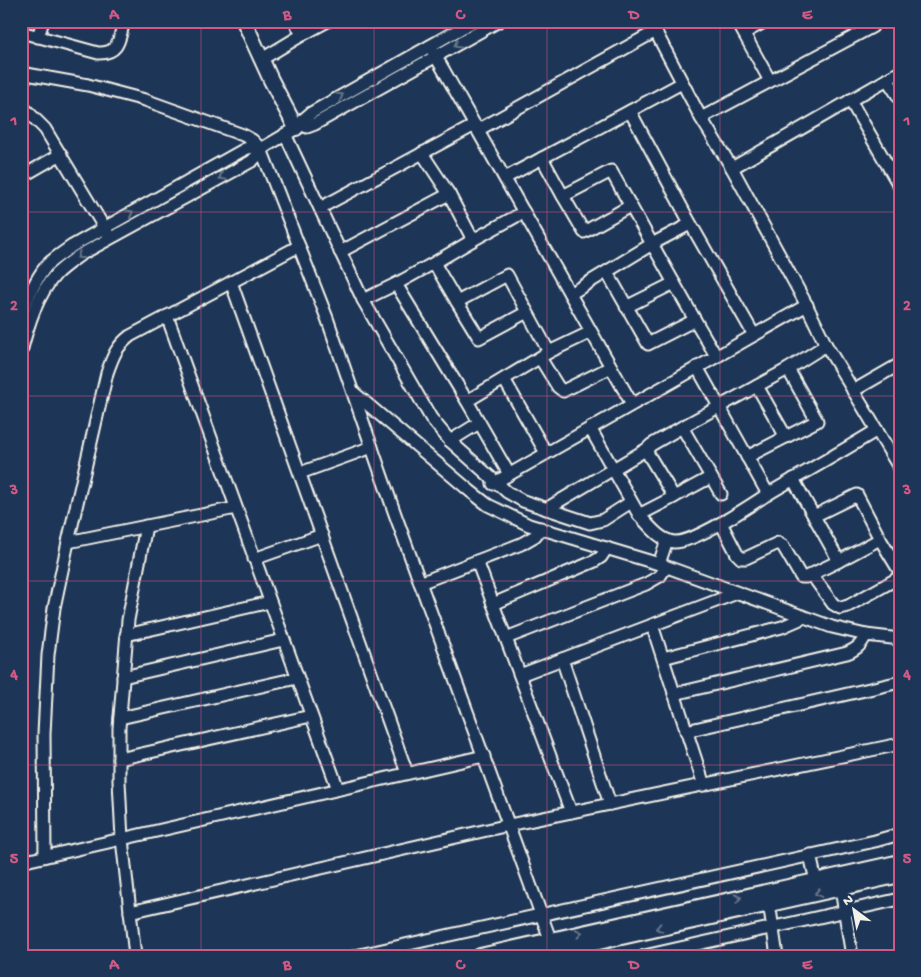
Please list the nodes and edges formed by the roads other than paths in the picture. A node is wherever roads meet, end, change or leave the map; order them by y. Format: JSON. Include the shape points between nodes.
{"nodes":[{"id":1,"x":43,"y":21,"type":"edge"},
{"id":2,"x":124,"y":21,"type":"edge"},
{"id":3,"x":295,"y":21,"type":"edge"},
{"id":4,"x":328,"y":21,"type":"edge"},
{"id":5,"x":474,"y":21,"type":"edge"},
{"id":6,"x":499,"y":21,"type":"edge"},
{"id":7,"x":737,"y":21,"type":"edge"},
{"id":8,"x":766,"y":21,"type":"edge"},
{"id":9,"x":247,"y":22,"type":"edge"},
{"id":10,"x":653,"y":26,"type":"edge"},
{"id":11,"x":872,"y":27,"type":"dead end"},
{"id":12,"x":21,"y":32,"type":"edge"},
{"id":13,"x":744,"y":34,"type":"junction"},
{"id":14,"x":302,"y":35,"type":"junction"},
{"id":15,"x":38,"y":37,"type":"junction"},
{"id":16,"x":430,"y":46,"type":"junction"},
{"id":17,"x":436,"y":56,"type":"junction"},
{"id":18,"x":262,"y":59,"type":"junction"},
{"id":19,"x":21,"y":72,"type":"edge"},
{"id":20,"x":900,"y":72,"type":"edge"},
{"id":21,"x":887,"y":79,"type":"junction"},
{"id":22,"x":770,"y":81,"type":"junction"},
{"id":23,"x":682,"y":83,"type":"junction"},
{"id":24,"x":900,"y":99,"type":"edge"},
{"id":25,"x":850,"y":100,"type":"junction"},
{"id":26,"x":21,"y":105,"type":"edge"},
{"id":27,"x":630,"y":111,"type":"junction"},
{"id":28,"x":701,"y":118,"type":"junction"},
{"id":29,"x":476,"y":127,"type":"junction"},
{"id":30,"x":294,"y":129,"type":"junction"},
{"id":31,"x":261,"y":149,"type":"junction"},
{"id":32,"x":422,"y":153,"type":"junction"},
{"id":33,"x":61,"y":154,"type":"junction"},
{"id":34,"x":542,"y":158,"type":"junction"},
{"id":35,"x":732,"y":168,"type":"junction"},
{"id":36,"x":21,"y":177,"type":"edge"},
{"id":37,"x":505,"y":178,"type":"junction"},
{"id":38,"x":900,"y":187,"type":"edge"},
{"id":39,"x":448,"y":194,"type":"junction"},
{"id":40,"x":563,"y":196,"type":"junction"},
{"id":41,"x":630,"y":206,"type":"junction"},
{"id":42,"x":320,"y":208,"type":"junction"},
{"id":43,"x":524,"y":212,"type":"junction"},
{"id":44,"x":690,"y":224,"type":"junction"},
{"id":45,"x":104,"y":228,"type":"junction"},
{"id":46,"x":110,"y":238,"type":"junction"},
{"id":47,"x":473,"y":240,"type":"junction"},
{"id":48,"x":652,"y":244,"type":"junction"},
{"id":49,"x":299,"y":246,"type":"junction"},
{"id":50,"x":340,"y":252,"type":"junction"},
{"id":51,"x":434,"y":263,"type":"junction"},
{"id":52,"x":607,"y":272,"type":"junction"},
{"id":53,"x":230,"y":282,"type":"junction"},
{"id":54,"x":674,"y":283,"type":"junction"},
{"id":55,"x":396,"y":284,"type":"junction"},
{"id":56,"x":570,"y":294,"type":"junction"},
{"id":57,"x":364,"y":300,"type":"junction"},
{"id":58,"x":457,"y":302,"type":"junction"},
{"id":59,"x":807,"y":305,"type":"junction"},
{"id":60,"x":626,"y":307,"type":"junction"},
{"id":61,"x":527,"y":312,"type":"junction"},
{"id":62,"x":21,"y":314,"type":"edge"},
{"id":63,"x":167,"y":316,"type":"junction"},
{"id":64,"x":694,"y":320,"type":"junction"},
{"id":65,"x":591,"y":332,"type":"junction"},
{"id":66,"x":754,"y":335,"type":"junction"},
{"id":67,"x":826,"y":345,"type":"junction"},
{"id":68,"x":21,"y":352,"type":"edge"},
{"id":69,"x":544,"y":355,"type":"junction"},
{"id":70,"x":716,"y":356,"type":"junction"},
{"id":71,"x":899,"y":366,"type":"edge"},
{"id":72,"x":611,"y":367,"type":"junction"},
{"id":73,"x":697,"y":367,"type":"junction"},
{"id":74,"x":788,"y":369,"type":"junction"},
{"id":75,"x":504,"y":379,"type":"junction"},
{"id":76,"x":757,"y":386,"type":"junction"},
{"id":77,"x":853,"y":391,"type":"junction"},
{"id":78,"x":353,"y":392,"type":"junction"},
{"id":79,"x":467,"y":401,"type":"junction"},
{"id":80,"x":632,"y":404,"type":"junction"},
{"id":81,"x":719,"y":407,"type":"junction"},
{"id":82,"x":480,"y":424,"type":"junction"},
{"id":83,"x":682,"y":427,"type":"junction"},
{"id":84,"x":590,"y":428,"type":"junction"},
{"id":85,"x":877,"y":430,"type":"junction"},
{"id":86,"x":786,"y":437,"type":"junction"},
{"id":87,"x":450,"y":441,"type":"junction"},
{"id":88,"x":372,"y":447,"type":"junction"},
{"id":89,"x":647,"y":449,"type":"junction"},
{"id":90,"x":546,"y":453,"type":"junction"},
{"id":91,"x":747,"y":457,"type":"junction"},
{"id":92,"x":613,"y":468,"type":"junction"},
{"id":93,"x":900,"y":469,"type":"edge"},
{"id":94,"x":300,"y":473,"type":"junction"},
{"id":95,"x":509,"y":474,"type":"junction"},
{"id":96,"x":711,"y":477,"type":"junction"},
{"id":97,"x":793,"y":479,"type":"junction"},
{"id":98,"x":493,"y":485,"type":"junction"},
{"id":99,"x":721,"y":494,"type":"dead end"},
{"id":100,"x":768,"y":494,"type":"junction"},
{"id":101,"x":674,"y":497,"type":"junction"},
{"id":102,"x":478,"y":498,"type":"junction"},
{"id":103,"x":631,"y":502,"type":"junction"},
{"id":104,"x":236,"y":508,"type":"junction"},
{"id":105,"x":546,"y":509,"type":"junction"},
{"id":106,"x":639,"y":515,"type":"junction"},
{"id":107,"x":814,"y":516,"type":"junction"},
{"id":108,"x":721,"y":523,"type":"junction"},
{"id":109,"x":146,"y":526,"type":"junction"},
{"id":110,"x":541,"y":528,"type":"junction"},
{"id":111,"x":322,"y":535,"type":"junction"},
{"id":112,"x":880,"y":539,"type":"junction"},
{"id":113,"x":68,"y":542,"type":"junction"},
{"id":114,"x":607,"y":548,"type":"junction"},
{"id":115,"x":664,"y":554,"type":"junction"},
{"id":116,"x":254,"y":559,"type":"junction"},
{"id":117,"x":477,"y":561,"type":"junction"},
{"id":118,"x":839,"y":561,"type":"junction"},
{"id":119,"x":900,"y":572,"type":"edge"},
{"id":120,"x":812,"y":575,"type":"junction"},
{"id":121,"x":900,"y":577,"type":"edge"},
{"id":122,"x":420,"y":583,"type":"junction"},
{"id":123,"x":737,"y":593,"type":"junction"},
{"id":124,"x":270,"y":602,"type":"junction"},
{"id":125,"x":493,"y":604,"type":"junction"},
{"id":126,"x":802,"y":616,"type":"junction"},
{"id":127,"x":652,"y":625,"type":"junction"},
{"id":128,"x":126,"y":635,"type":"junction"},
{"id":129,"x":866,"y":635,"type":"junction"},
{"id":130,"x":506,"y":638,"type":"junction"},
{"id":131,"x":283,"y":640,"type":"junction"},
{"id":132,"x":900,"y":640,"type":"edge"},
{"id":133,"x":663,"y":658,"type":"junction"},
{"id":134,"x":562,"y":659,"type":"junction"},
{"id":135,"x":520,"y":675,"type":"junction"},
{"id":136,"x":123,"y":677,"type":"junction"},
{"id":137,"x":297,"y":678,"type":"junction"},
{"id":138,"x":900,"y":682,"type":"edge"},
{"id":139,"x":674,"y":694,"type":"junction"},
{"id":140,"x":311,"y":716,"type":"junction"},
{"id":141,"x":120,"y":718,"type":"junction"},
{"id":142,"x":686,"y":731,"type":"junction"},
{"id":143,"x":900,"y":744,"type":"edge"},
{"id":144,"x":484,"y":756,"type":"junction"},
{"id":145,"x":119,"y":759,"type":"junction"},
{"id":146,"x":407,"y":773,"type":"junction"},
{"id":147,"x":704,"y":785,"type":"junction"},
{"id":148,"x":338,"y":789,"type":"junction"},
{"id":149,"x":610,"y":804,"type":"junction"},
{"id":150,"x":571,"y":812,"type":"junction"},
{"id":151,"x":510,"y":825,"type":"junction"},
{"id":152,"x":900,"y":834,"type":"edge"},
{"id":153,"x":122,"y":839,"type":"junction"},
{"id":154,"x":810,"y":855,"type":"junction"},
{"id":155,"x":45,"y":856,"type":"junction"},
{"id":156,"x":21,"y":862,"type":"edge"},
{"id":157,"x":900,"y":862,"type":"edge"},
{"id":158,"x":900,"y":875,"type":"edge"},
{"id":159,"x":816,"y":881,"type":"junction"},
{"id":160,"x":841,"y":888,"type":"junction"},
{"id":161,"x":769,"y":898,"type":"junction"},
{"id":162,"x":900,"y":899,"type":"edge"},
{"id":163,"x":130,"y":912,"type":"junction"},
{"id":164,"x":845,"y":912,"type":"junction"},
{"id":165,"x":542,"y":914,"type":"junction"},
{"id":166,"x":772,"y":928,"type":"junction"},
{"id":167,"x":553,"y":945,"type":"junction"},
{"id":168,"x":136,"y":956,"type":"edge"},
{"id":169,"x":355,"y":956,"type":"edge"},
{"id":170,"x":480,"y":956,"type":"edge"},
{"id":171,"x":536,"y":956,"type":"edge"},
{"id":172,"x":644,"y":956,"type":"edge"},
{"id":173,"x":777,"y":956,"type":"edge"},
{"id":174,"x":852,"y":956,"type":"edge"}],
"edges":[{"from":1,"to":15,"type":"street"},
{"from":2,"to":15,"type":"street","via":[[117,45],[106,54]]},
{"from":3,"to":14,"type":"street"},
{"from":4,"to":14,"type":"street"},
{"from":5,"to":16,"type":"street"},
{"from":6,"to":17,"type":"street","one_way":true},
{"from":7,"to":13,"type":"street"},
{"from":8,"to":13,"type":"street"},
{"from":9,"to":18,"type":"main road"},
{"from":10,"to":23,"type":"street"},
{"from":10,"to":29,"type":"street"},
{"from":11,"to":22,"type":"street"},
{"from":12,"to":15,"type":"street"},
{"from":13,"to":22,"type":"street"},
{"from":14,"to":18,"type":"street"},
{"from":16,"to":17,"type":"street"},
{"from":30,"to":16,"type":"street","one_way":true,"via":[[311,112]]},
{"from":17,"to":29,"type":"street"},
{"from":17,"to":30,"type":"street","via":[[316,124]]},
{"from":18,"to":30,"type":"main road"},
{"from":19,"to":31,"type":"street","via":[[145,100],[243,135]]},
{"from":20,"to":21,"type":"street"},
{"from":21,"to":24,"type":"street"},
{"from":21,"to":25,"type":"street"},
{"from":22,"to":28,"type":"street"},
{"from":23,"to":27,"type":"street"},
{"from":23,"to":28,"type":"street"},
{"from":25,"to":35,"type":"street"},
{"from":25,"to":38,"type":"street"},
{"from":26,"to":33,"type":"street","via":[[45,129]]},
{"from":27,"to":34,"type":"street"},
{"from":27,"to":44,"type":"street"},
{"from":28,"to":35,"type":"street"},
{"from":29,"to":32,"type":"street"},
{"from":29,"to":37,"type":"street"},
{"from":30,"to":31,"type":"street"},
{"from":30,"to":42,"type":"street"},
{"from":45,"to":31,"type":"street","one_way":true,"via":[[245,149]]},
{"from":31,"to":46,"type":"street","one_way":true,"via":[[252,160]]},
{"from":31,"to":49,"type":"street"},
{"from":32,"to":39,"type":"street"},
{"from":32,"to":42,"type":"street"},
{"from":33,"to":36,"type":"street"},
{"from":33,"to":45,"type":"street"},
{"from":34,"to":37,"type":"street"},
{"from":34,"to":40,"type":"street"},
{"from":35,"to":59,"type":"street"},
{"from":37,"to":43,"type":"street"},
{"from":39,"to":47,"type":"street"},
{"from":39,"to":50,"type":"street"},
{"from":40,"to":41,"type":"street","via":[[611,171]]},
{"from":40,"to":41,"type":"street","via":[[584,232]]},
{"from":41,"to":48,"type":"street"},
{"from":42,"to":50,"type":"street"},
{"from":43,"to":47,"type":"street"},
{"from":43,"to":56,"type":"street"},
{"from":44,"to":48,"type":"street"},
{"from":44,"to":66,"type":"street"},
{"from":45,"to":46,"type":"street"},
{"from":45,"to":62,"type":"street","via":[[48,264]]},
{"from":46,"to":68,"type":"street","one_way":true,"via":[[80,255],[51,280],[36,305]]},
{"from":47,"to":51,"type":"street"},
{"from":48,"to":52,"type":"street"},
{"from":48,"to":54,"type":"street"},
{"from":49,"to":53,"type":"street"},
{"from":49,"to":78,"type":"street"},
{"from":50,"to":57,"type":"street"},
{"from":51,"to":55,"type":"street"},
{"from":51,"to":58,"type":"street"},
{"from":52,"to":56,"type":"street"},
{"from":52,"to":60,"type":"street"},
{"from":53,"to":63,"type":"street"},
{"from":53,"to":94,"type":"street"},
{"from":54,"to":60,"type":"street"},
{"from":54,"to":64,"type":"street"},
{"from":55,"to":57,"type":"street"},
{"from":55,"to":79,"type":"street"},
{"from":56,"to":65,"type":"street"},
{"from":57,"to":87,"type":"street","via":[[431,418]]},
{"from":58,"to":61,"type":"street","via":[[479,338]]},
{"from":58,"to":61,"type":"street","via":[[507,275]]},
{"from":59,"to":66,"type":"street"},
{"from":59,"to":67,"type":"street"},
{"from":60,"to":64,"type":"street","via":[[648,344]]},
{"from":61,"to":69,"type":"street"},
{"from":63,"to":104,"type":"street"},
{"from":63,"to":113,"type":"street","via":[[119,344],[113,356]]},
{"from":64,"to":70,"type":"street"},
{"from":65,"to":69,"type":"street"},
{"from":65,"to":72,"type":"street"},
{"from":66,"to":70,"type":"street"},
{"from":67,"to":74,"type":"street"},
{"from":67,"to":77,"type":"street"},
{"from":69,"to":72,"type":"street","via":[[558,387],[563,391]]},
{"from":69,"to":75,"type":"street"},
{"from":70,"to":73,"type":"street"},
{"from":71,"to":77,"type":"street"},
{"from":72,"to":80,"type":"street"},
{"from":73,"to":80,"type":"street"},
{"from":73,"to":81,"type":"street"},
{"from":74,"to":76,"type":"street"},
{"from":74,"to":86,"type":"street","via":[[817,421]]},
{"from":75,"to":79,"type":"street"},
{"from":75,"to":90,"type":"street"},
{"from":76,"to":81,"type":"street"},
{"from":76,"to":86,"type":"street"},
{"from":77,"to":85,"type":"street"},
{"from":78,"to":88,"type":"street"},
{"from":78,"to":102,"type":"street"},
{"from":79,"to":82,"type":"street"},
{"from":80,"to":84,"type":"street"},
{"from":81,"to":83,"type":"street"},
{"from":81,"to":91,"type":"street"},
{"from":82,"to":87,"type":"street"},
{"from":82,"to":95,"type":"street"},
{"from":83,"to":89,"type":"street"},
{"from":83,"to":96,"type":"street"},
{"from":84,"to":90,"type":"street"},
{"from":84,"to":92,"type":"street"},
{"from":85,"to":93,"type":"street"},
{"from":85,"to":97,"type":"street"},
{"from":86,"to":91,"type":"street"},
{"from":87,"to":98,"type":"street"},
{"from":88,"to":94,"type":"street"},
{"from":88,"to":122,"type":"street"},
{"from":89,"to":92,"type":"street"},
{"from":89,"to":101,"type":"street"},
{"from":90,"to":95,"type":"street"},
{"from":91,"to":100,"type":"street"},
{"from":92,"to":103,"type":"street"},
{"from":92,"to":105,"type":"street"},
{"from":94,"to":111,"type":"street"},
{"from":95,"to":98,"type":"street"},
{"from":96,"to":99,"type":"street"},
{"from":96,"to":101,"type":"street"},
{"from":97,"to":100,"type":"street"},
{"from":97,"to":107,"type":"street"},
{"from":98,"to":102,"type":"street"},
{"from":98,"to":105,"type":"street"},
{"from":100,"to":108,"type":"street"},
{"from":101,"to":106,"type":"street"},
{"from":102,"to":110,"type":"street","via":[[507,515]]},
{"from":103,"to":105,"type":"street","via":[[603,520],[590,523]]},
{"from":103,"to":106,"type":"street"},
{"from":104,"to":109,"type":"street"},
{"from":104,"to":116,"type":"street"},
{"from":106,"to":115,"type":"street","via":[[658,534]]},
{"from":107,"to":112,"type":"street","via":[[857,495]]},
{"from":107,"to":118,"type":"street"},
{"from":108,"to":115,"type":"street","via":[[676,542]]},
{"from":108,"to":120,"type":"street","via":[[741,558],[778,543],[801,577]]},
{"from":109,"to":113,"type":"street"},
{"from":109,"to":128,"type":"street"},
{"from":110,"to":114,"type":"street"},
{"from":110,"to":117,"type":"street","via":[[528,540]]},
{"from":111,"to":116,"type":"street"},
{"from":111,"to":146,"type":"street"},
{"from":112,"to":118,"type":"street"},
{"from":112,"to":119,"type":"street"},
{"from":113,"to":155,"type":"street","via":[[48,655],[44,734]]},
{"from":114,"to":115,"type":"street"},
{"from":114,"to":125,"type":"street","via":[[595,561]]},
{"from":115,"to":123,"type":"street"},
{"from":115,"to":130,"type":"street","via":[[660,576],[646,584]]},
{"from":116,"to":124,"type":"street"},
{"from":117,"to":122,"type":"street"},
{"from":117,"to":125,"type":"street"},
{"from":118,"to":120,"type":"street"},
{"from":120,"to":121,"type":"street","via":[[833,604],[840,608]]},
{"from":122,"to":144,"type":"street"},
{"from":123,"to":126,"type":"street"},
{"from":123,"to":127,"type":"street"},
{"from":124,"to":128,"type":"street"},
{"from":124,"to":131,"type":"street"},
{"from":125,"to":130,"type":"street"},
{"from":126,"to":129,"type":"street"},
{"from":126,"to":133,"type":"street","via":[[782,627]]},
{"from":127,"to":133,"type":"street"},
{"from":127,"to":134,"type":"street"},
{"from":128,"to":136,"type":"street"},
{"from":129,"to":132,"type":"street"},
{"from":129,"to":139,"type":"street","via":[[862,644],[847,653]]},
{"from":130,"to":135,"type":"street"},
{"from":131,"to":136,"type":"street"},
{"from":131,"to":137,"type":"street"},
{"from":133,"to":139,"type":"street"},
{"from":134,"to":135,"type":"street"},
{"from":134,"to":149,"type":"street"},
{"from":135,"to":150,"type":"street"},
{"from":136,"to":141,"type":"street"},
{"from":137,"to":140,"type":"street"},
{"from":137,"to":141,"type":"street"},
{"from":138,"to":142,"type":"street"},
{"from":139,"to":142,"type":"street"},
{"from":140,"to":145,"type":"street"},
{"from":140,"to":148,"type":"street"},
{"from":141,"to":145,"type":"street"},
{"from":142,"to":147,"type":"street"},
{"from":143,"to":147,"type":"street"},
{"from":144,"to":146,"type":"street"},
{"from":144,"to":151,"type":"street"},
{"from":145,"to":153,"type":"street"},
{"from":146,"to":148,"type":"street"},
{"from":147,"to":149,"type":"street"},
{"from":148,"to":153,"type":"street"},
{"from":149,"to":150,"type":"street"},
{"from":150,"to":151,"type":"street"},
{"from":151,"to":163,"type":"street"},
{"from":151,"to":165,"type":"street"},
{"from":152,"to":154,"type":"street"},
{"from":153,"to":155,"type":"street"},
{"from":153,"to":163,"type":"street"},
{"from":154,"to":159,"type":"street"},
{"from":154,"to":165,"type":"street"},
{"from":155,"to":156,"type":"street"},
{"from":157,"to":159,"type":"main road"},
{"from":158,"to":160,"type":"main road"},
{"from":159,"to":161,"type":"main road"},
{"from":160,"to":161,"type":"main road","one_way":true},
{"from":160,"to":164,"type":"street"},
{"from":161,"to":166,"type":"street"},
{"from":161,"to":167,"type":"main road"},
{"from":162,"to":164,"type":"street"},
{"from":163,"to":168,"type":"street"},
{"from":164,"to":166,"type":"street"},
{"from":164,"to":174,"type":"street"},
{"from":165,"to":167,"type":"street"},
{"from":165,"to":169,"type":"street"},
{"from":166,"to":172,"type":"street"},
{"from":166,"to":173,"type":"street"},
{"from":167,"to":170,"type":"main road"},
{"from":167,"to":171,"type":"main road"}]}
